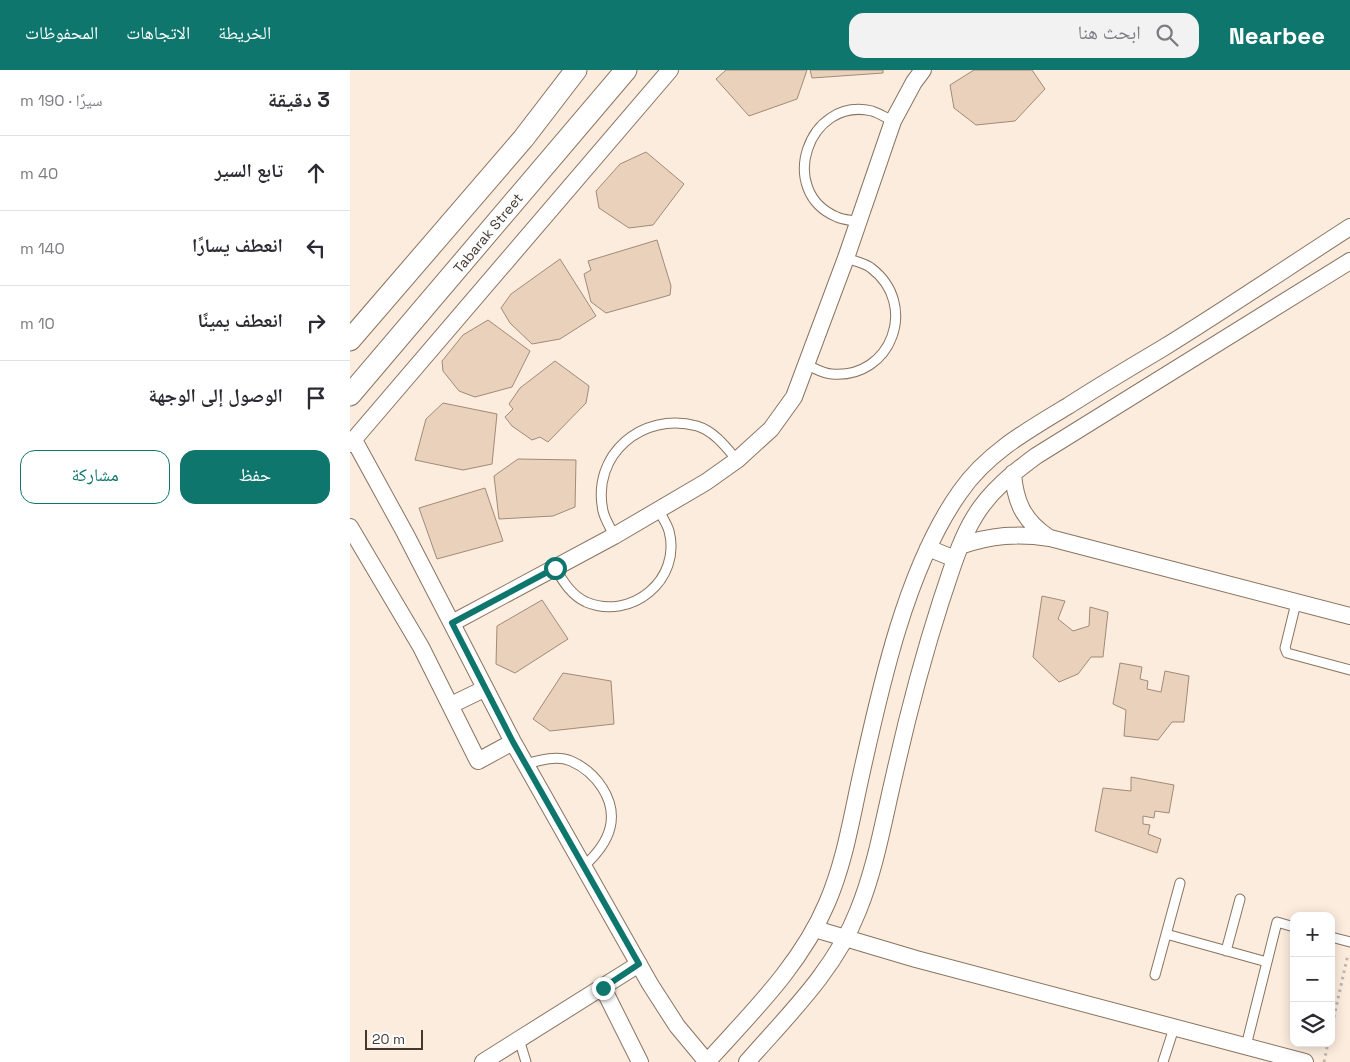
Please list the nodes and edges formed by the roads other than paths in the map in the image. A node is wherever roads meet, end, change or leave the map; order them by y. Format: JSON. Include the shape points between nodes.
{"nodes":[{"id":1,"x":576,"y":70,"type":"edge"},
{"id":2,"x":626,"y":70,"type":"edge"},
{"id":3,"x":670,"y":70,"type":"edge"},
{"id":4,"x":924,"y":70,"type":"edge"},
{"id":5,"x":893,"y":121,"type":"junction"},
{"id":6,"x":859,"y":222,"type":"junction"},
{"id":7,"x":1350,"y":227,"type":"edge"},
{"id":8,"x":846,"y":258,"type":"junction"},
{"id":9,"x":1350,"y":261,"type":"edge"},
{"id":10,"x":350,"y":340,"type":"edge"},
{"id":11,"x":807,"y":365,"type":"junction"},
{"id":12,"x":350,"y":396,"type":"edge"},
{"id":13,"x":352,"y":442,"type":"edge"},
{"id":14,"x":737,"y":460,"type":"junction"},
{"id":15,"x":1013,"y":473,"type":"junction"},
{"id":16,"x":658,"y":511,"type":"junction"},
{"id":17,"x":350,"y":527,"type":"edge"},
{"id":18,"x":614,"y":536,"type":"junction"},
{"id":19,"x":1050,"y":538,"type":"junction"},
{"id":20,"x":928,"y":548,"type":"junction"},
{"id":21,"x":958,"y":552,"type":"junction"},
{"id":22,"x":555,"y":568,"type":"junction"},
{"id":23,"x":1296,"y":603,"type":"junction"},
{"id":24,"x":1350,"y":616,"type":"edge"},
{"id":25,"x":452,"y":623,"type":"junction"},
{"id":26,"x":1350,"y":670,"type":"edge"},
{"id":27,"x":484,"y":689,"type":"junction"},
{"id":28,"x":451,"y":706,"type":"junction"},
{"id":29,"x":513,"y":742,"type":"junction"},
{"id":30,"x":526,"y":764,"type":"junction"},
{"id":31,"x":584,"y":866,"type":"junction"},
{"id":32,"x":1180,"y":883,"type":"dead end"},
{"id":33,"x":1240,"y":899,"type":"dead end"},
{"id":34,"x":1290,"y":925,"type":"edge"},
{"id":35,"x":815,"y":929,"type":"junction"},
{"id":36,"x":1166,"y":934,"type":"junction"},
{"id":37,"x":845,"y":938,"type":"junction"},
{"id":38,"x":1335,"y":938,"type":"edge"},
{"id":39,"x":1350,"y":943,"type":"edge"},
{"id":40,"x":1226,"y":951,"type":"junction"},
{"id":41,"x":1266,"y":962,"type":"junction"},
{"id":42,"x":639,"y":964,"type":"junction"},
{"id":43,"x":1155,"y":975,"type":"dead end"},
{"id":44,"x":603,"y":988,"type":"junction"},
{"id":45,"x":1174,"y":1028,"type":"junction"},
{"id":46,"x":519,"y":1039,"type":"junction"},
{"id":47,"x":1246,"y":1046,"type":"junction"},
{"id":48,"x":482,"y":1062,"type":"edge"},
{"id":49,"x":526,"y":1062,"type":"edge"},
{"id":50,"x":640,"y":1062,"type":"edge"},
{"id":51,"x":707,"y":1062,"type":"edge"},
{"id":52,"x":747,"y":1062,"type":"edge"},
{"id":53,"x":1162,"y":1062,"type":"edge"},
{"id":54,"x":1305,"y":1062,"type":"edge"}],
"edges":[{"from":1,"to":10,"type":"street","via":[[523,139]]},
{"from":2,"to":12,"type":"street","name":"Tabarak Street"},
{"from":3,"to":13,"type":"street"},
{"from":4,"to":5,"type":"street"},
{"from":5,"to":6,"type":"street"},
{"from":5,"to":6,"type":"lane","via":[[872,111],[848,111],[827,120],[811,137],[804,160],[806,183],[817,203],[836,217]]},
{"from":6,"to":8,"type":"street"},
{"from":7,"to":20,"type":"street","via":[[1008,444],[983,464],[961,490]]},
{"from":8,"to":11,"type":"street"},
{"from":8,"to":11,"type":"lane","via":[[871,268],[889,286],[897,311],[894,337],[879,358],[857,372],[831,374]]},
{"from":9,"to":15,"type":"street"},
{"from":11,"to":14,"type":"street","via":[[794,397],[777,421]]},
{"from":13,"to":25,"type":"street"},
{"from":14,"to":16,"type":"street"},
{"from":14,"to":18,"type":"lane","via":[[721,440],[698,426],[672,422],[647,427],[624,441],[608,462],[601,486],[603,512]]},
{"from":15,"to":19,"type":"street","via":[[1014,493],[1022,511],[1034,527]]},
{"from":15,"to":21,"type":"street","via":[[974,516]]},
{"from":16,"to":18,"type":"street"},
{"from":16,"to":22,"type":"lane","via":[[669,531],[671,554],[664,576],[650,593],[630,604],[608,607],[585,602],[567,588]]},
{"from":17,"to":28,"type":"street","via":[[389,589]]},
{"from":18,"to":22,"type":"street"},
{"from":19,"to":21,"type":"street","via":[[1005,534],[982,539]]},
{"from":19,"to":23,"type":"street"},
{"from":20,"to":21,"type":"street"},
{"from":20,"to":35,"type":"street","via":[[897,636],[839,870]]},
{"from":21,"to":37,"type":"street","via":[[926,653],[868,884]]},
{"from":22,"to":25,"type":"street"},
{"from":23,"to":24,"type":"street"},
{"from":23,"to":26,"type":"lane","via":[[1285,648],[1287,653]]},
{"from":25,"to":27,"type":"street"},
{"from":27,"to":28,"type":"street"},
{"from":27,"to":29,"type":"street"},
{"from":28,"to":29,"type":"street","via":[[478,761]]},
{"from":29,"to":30,"type":"street"},
{"from":30,"to":31,"type":"street"},
{"from":30,"to":31,"type":"lane","via":[[546,759],[570,760],[594,775],[609,799],[610,828],[598,853]]},
{"from":31,"to":42,"type":"street"},
{"from":32,"to":36,"type":"lane"},
{"from":33,"to":40,"type":"lane"},
{"from":34,"to":41,"type":"lane","via":[[1277,922]]},
{"from":35,"to":37,"type":"street"},
{"from":35,"to":51,"type":"street","via":[[774,988]]},
{"from":36,"to":40,"type":"lane"},
{"from":36,"to":43,"type":"lane"},
{"from":37,"to":45,"type":"street"},
{"from":37,"to":52,"type":"street","via":[[803,1000]]},
{"from":38,"to":39,"type":"lane"},
{"from":40,"to":41,"type":"lane"},
{"from":41,"to":47,"type":"lane"},
{"from":42,"to":44,"type":"street"},
{"from":42,"to":51,"type":"street","via":[[677,1026]]},
{"from":44,"to":46,"type":"street"},
{"from":44,"to":50,"type":"street"},
{"from":45,"to":47,"type":"street"},
{"from":45,"to":53,"type":"lane"},
{"from":46,"to":48,"type":"street"},
{"from":46,"to":49,"type":"lane"},
{"from":47,"to":54,"type":"street"}]}
